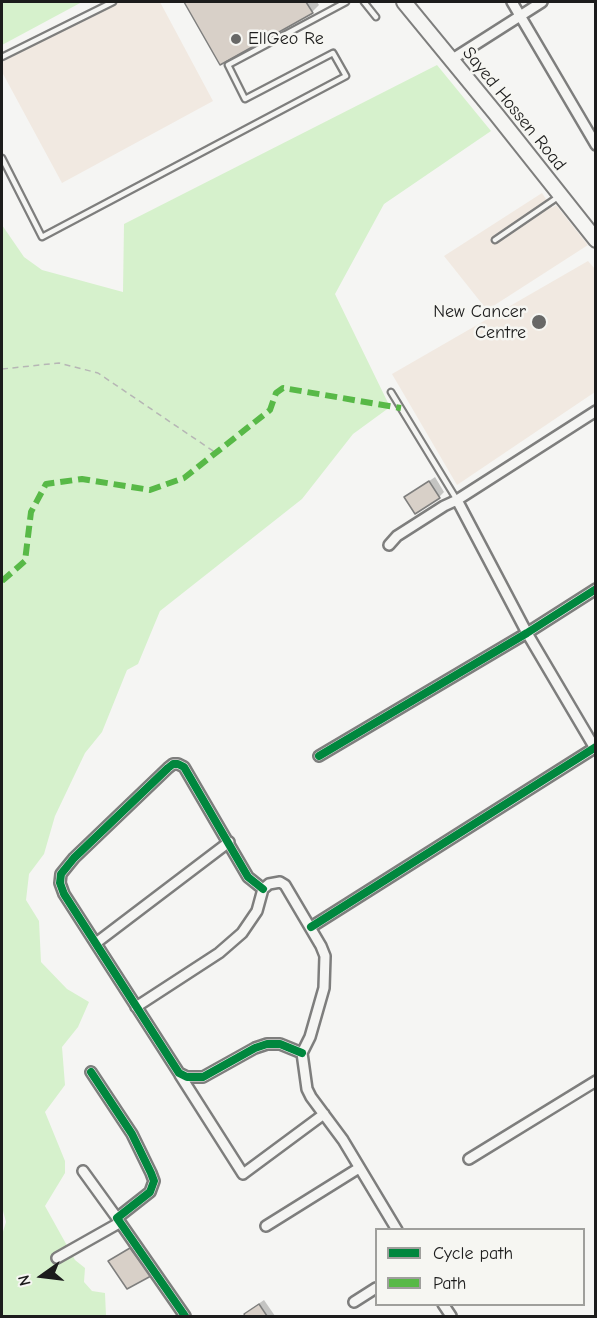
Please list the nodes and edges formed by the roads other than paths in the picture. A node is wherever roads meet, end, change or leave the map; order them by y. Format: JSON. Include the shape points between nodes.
{"nodes":[{"id":1,"x":113,"y":2,"type":"edge"},
{"id":2,"x":346,"y":2,"type":"edge"},
{"id":3,"x":364,"y":2,"type":"edge"},
{"id":4,"x":404,"y":2,"type":"edge"},
{"id":5,"x":512,"y":2,"type":"edge"},
{"id":6,"x":542,"y":2,"type":"edge"},
{"id":7,"x":521,"y":15,"type":"junction"},
{"id":8,"x":376,"y":16,"type":"dead end"},
{"id":9,"x":2,"y":57,"type":"edge"},
{"id":10,"x":451,"y":60,"type":"junction"},
{"id":11,"x":596,"y":145,"type":"edge"},
{"id":12,"x":2,"y":158,"type":"edge"},
{"id":13,"x":561,"y":195,"type":"junction"},
{"id":14,"x":495,"y":240,"type":"dead end"},
{"id":15,"x":596,"y":240,"type":"edge"},
{"id":16,"x":391,"y":392,"type":"dead end"},
{"id":17,"x":596,"y":411,"type":"edge"},
{"id":18,"x":457,"y":501,"type":"junction"},
{"id":19,"x":389,"y":544,"type":"dead end"},
{"id":20,"x":596,"y":590,"type":"edge"},
{"id":21,"x":527,"y":633,"type":"junction"},
{"id":22,"x":595,"y":748,"type":"edge"},
{"id":23,"x":319,"y":756,"type":"dead end"},
{"id":24,"x":229,"y":842,"type":"junction"},
{"id":25,"x":263,"y":889,"type":"junction"},
{"id":26,"x":311,"y":927,"type":"junction"},
{"id":27,"x":96,"y":943,"type":"junction"},
{"id":28,"x":136,"y":1007,"type":"junction"},
{"id":29,"x":302,"y":1053,"type":"junction"},
{"id":30,"x":91,"y":1072,"type":"dead end"},
{"id":31,"x":179,"y":1073,"type":"junction"},
{"id":32,"x":596,"y":1081,"type":"edge"},
{"id":33,"x":324,"y":1114,"type":"junction"},
{"id":34,"x":470,"y":1159,"type":"dead end"},
{"id":35,"x":359,"y":1168,"type":"junction"},
{"id":36,"x":83,"y":1171,"type":"dead end"},
{"id":37,"x":118,"y":1220,"type":"junction"},
{"id":38,"x":266,"y":1226,"type":"dead end"},
{"id":39,"x":396,"y":1228,"type":"edge"},
{"id":40,"x":57,"y":1258,"type":"dead end"},
{"id":41,"x":375,"y":1289,"type":"edge"},
{"id":42,"x":354,"y":1302,"type":"dead end"},
{"id":43,"x":185,"y":1317,"type":"edge"}],
"edges":[{"from":1,"to":9,"type":"lane"},
{"from":2,"to":12,"type":"lane","via":[[228,65],[245,99],[333,52],[346,76],[42,237]]},
{"from":3,"to":8,"type":"lane"},
{"from":4,"to":10,"type":"main road","name":"Sayed Hossen Road"},
{"from":5,"to":7,"type":"street"},
{"from":6,"to":7,"type":"street"},
{"from":7,"to":10,"type":"street"},
{"from":7,"to":11,"type":"street"},
{"from":10,"to":13,"type":"main road","name":"Sayed Hossen Road"},
{"from":13,"to":14,"type":"lane"},
{"from":13,"to":15,"type":"main road","name":"Sayed Hossen Road"},
{"from":16,"to":18,"type":"lane"},
{"from":17,"to":18,"type":"street"},
{"from":18,"to":19,"type":"street"},
{"from":18,"to":21,"type":"street"},
{"from":20,"to":21,"type":"street"},
{"from":21,"to":22,"type":"street"},
{"from":21,"to":23,"type":"street"},
{"from":22,"to":26,"type":"street"},
{"from":24,"to":25,"type":"street","via":[[248,877]]},
{"from":24,"to":27,"type":"street"},
{"from":24,"to":27,"type":"street","via":[[184,767],[173,764],[61,874],[64,894]]},
{"from":25,"to":26,"type":"street","via":[[276,882],[285,885]]},
{"from":25,"to":28,"type":"street","via":[[257,910],[242,933],[219,953]]},
{"from":26,"to":29,"type":"street","via":[[325,956],[326,970],[310,1037]]},
{"from":27,"to":28,"type":"street"},
{"from":28,"to":31,"type":"street"},
{"from":29,"to":31,"type":"street","via":[[280,1044],[267,1044],[203,1077]]},
{"from":29,"to":33,"type":"street","via":[[307,1089]]},
{"from":30,"to":37,"type":"street","via":[[132,1134],[154,1181],[150,1192]]},
{"from":31,"to":33,"type":"street","via":[[243,1174]]},
{"from":32,"to":34,"type":"street"},
{"from":33,"to":35,"type":"street"},
{"from":35,"to":38,"type":"street"},
{"from":35,"to":39,"type":"street"},
{"from":36,"to":37,"type":"street"},
{"from":37,"to":40,"type":"street"},
{"from":37,"to":43,"type":"street"},
{"from":41,"to":42,"type":"street"}]}
